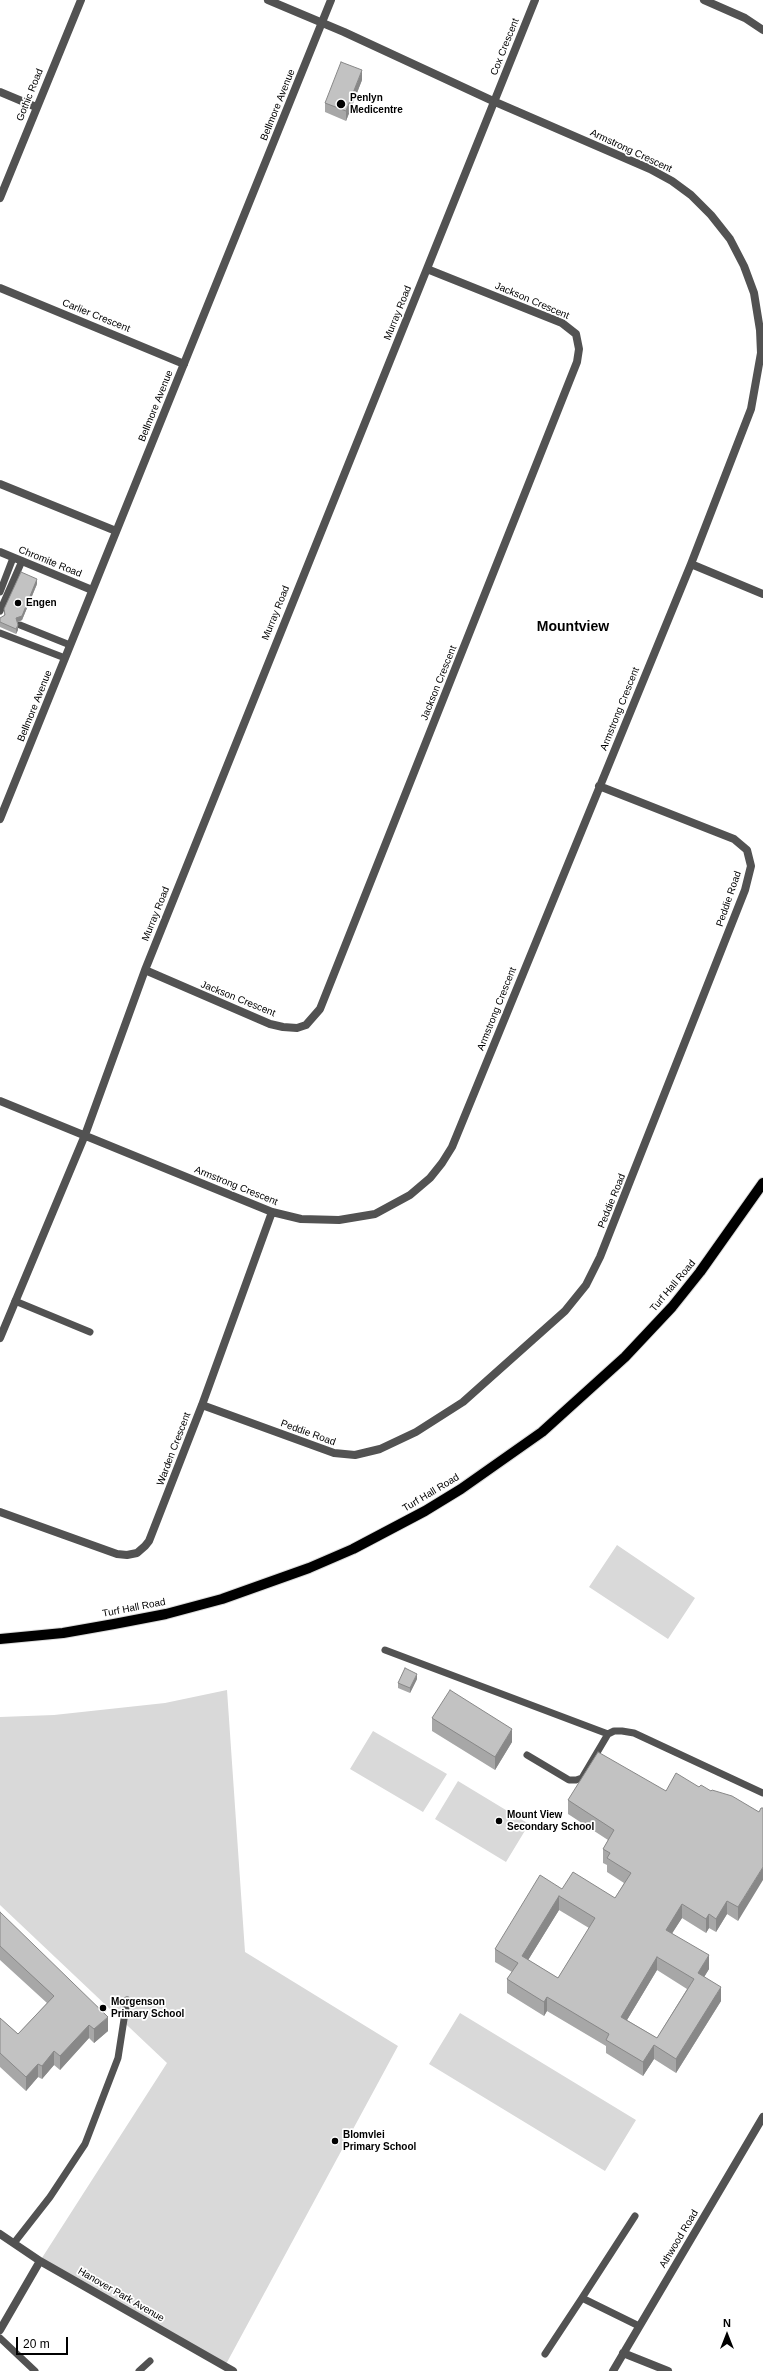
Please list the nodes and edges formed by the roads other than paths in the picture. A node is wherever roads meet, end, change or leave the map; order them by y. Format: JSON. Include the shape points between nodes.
{"nodes":[{"id":1,"x":81,"y":0,"type":"edge"},
{"id":2,"x":268,"y":0,"type":"edge"},
{"id":3,"x":331,"y":0,"type":"edge"},
{"id":4,"x":535,"y":0,"type":"edge"},
{"id":5,"x":704,"y":0,"type":"edge"},
{"id":6,"x":322,"y":22,"type":"junction"},
{"id":7,"x":763,"y":30,"type":"edge"},
{"id":8,"x":0,"y":92,"type":"edge"},
{"id":9,"x":493,"y":102,"type":"junction"},
{"id":10,"x":36,"y":107,"type":"junction"},
{"id":11,"x":0,"y":198,"type":"edge"},
{"id":12,"x":427,"y":269,"type":"junction"},
{"id":13,"x":0,"y":288,"type":"edge"},
{"id":14,"x":184,"y":364,"type":"junction"},
{"id":15,"x":0,"y":484,"type":"edge"},
{"id":16,"x":116,"y":531,"type":"junction"},
{"id":17,"x":0,"y":552,"type":"edge"},
{"id":18,"x":14,"y":558,"type":"junction"},
{"id":19,"x":22,"y":561,"type":"junction"},
{"id":20,"x":691,"y":564,"type":"junction"},
{"id":21,"x":92,"y":590,"type":"junction"},
{"id":22,"x":0,"y":592,"type":"edge"},
{"id":23,"x":763,"y":594,"type":"edge"},
{"id":24,"x":0,"y":616,"type":"edge"},
{"id":25,"x":20,"y":625,"type":"dead end"},
{"id":26,"x":0,"y":632,"type":"edge"},
{"id":27,"x":70,"y":645,"type":"junction"},
{"id":28,"x":65,"y":658,"type":"junction"},
{"id":29,"x":599,"y":786,"type":"junction"},
{"id":30,"x":1,"y":814,"type":"edge"},
{"id":31,"x":145,"y":970,"type":"junction"},
{"id":32,"x":0,"y":1102,"type":"edge"},
{"id":33,"x":85,"y":1135,"type":"junction"},
{"id":34,"x":763,"y":1182,"type":"edge"},
{"id":35,"x":272,"y":1212,"type":"junction"},
{"id":36,"x":15,"y":1301,"type":"junction"},
{"id":37,"x":90,"y":1332,"type":"dead end"},
{"id":38,"x":0,"y":1338,"type":"edge"},
{"id":39,"x":202,"y":1405,"type":"junction"},
{"id":40,"x":0,"y":1512,"type":"edge"},
{"id":41,"x":0,"y":1639,"type":"edge"},
{"id":42,"x":385,"y":1650,"type":"dead end"},
{"id":43,"x":608,"y":1734,"type":"junction"},
{"id":44,"x":527,"y":1755,"type":"dead end"},
{"id":45,"x":763,"y":1793,"type":"edge"},
{"id":46,"x":127,"y":2000,"type":"dead end"},
{"id":47,"x":763,"y":2117,"type":"edge"},
{"id":48,"x":635,"y":2216,"type":"dead end"},
{"id":49,"x":0,"y":2234,"type":"edge"},
{"id":50,"x":14,"y":2243,"type":"junction"},
{"id":51,"x":40,"y":2261,"type":"junction"},
{"id":52,"x":582,"y":2298,"type":"junction"},
{"id":53,"x":639,"y":2326,"type":"junction"},
{"id":54,"x":0,"y":2330,"type":"edge"},
{"id":55,"x":0,"y":2338,"type":"edge"},
{"id":56,"x":623,"y":2353,"type":"junction"},
{"id":57,"x":545,"y":2354,"type":"dead end"},
{"id":58,"x":150,"y":2361,"type":"dead end"},
{"id":59,"x":35,"y":2371,"type":"edge"},
{"id":60,"x":139,"y":2371,"type":"edge"},
{"id":61,"x":233,"y":2371,"type":"edge"},
{"id":62,"x":612,"y":2371,"type":"edge"},
{"id":63,"x":668,"y":2371,"type":"edge"}],
"edges":[{"from":1,"to":10,"type":"street","name":"Gothic Road"},
{"from":2,"to":6,"type":"street","name":"Armstrong Crescent"},
{"from":3,"to":6,"type":"street","name":"Bellmore Avenue"},
{"from":4,"to":9,"type":"street","name":"Cox Crescent"},
{"from":5,"to":7,"type":"street","via":[[745,18]]},
{"from":6,"to":9,"type":"street","name":"Armstrong Crescent"},
{"from":6,"to":14,"type":"street","name":"Bellmore Avenue"},
{"from":8,"to":10,"type":"street"},
{"from":9,"to":12,"type":"street","name":"Murray Road"},
{"from":9,"to":20,"type":"street","name":"Armstrong Crescent","via":[[650,169],[672,181],[711,214],[730,240],[744,266],[754,293],[760,330],[761,353],[756,386],[751,409]]},
{"from":10,"to":11,"type":"street","name":"Gothic Road"},
{"from":12,"to":31,"type":"street","name":"Murray Road"},
{"from":12,"to":31,"type":"street","name":"Jackson Crescent","via":[[562,323],[576,334],[579,349],[559,406],[323,1002],[314,1018],[306,1024],[297,1028],[283,1027],[270,1024]]},
{"from":13,"to":14,"type":"street","name":"Carlier Crescent"},
{"from":14,"to":16,"type":"street","name":"Bellmore Avenue"},
{"from":15,"to":16,"type":"street"},
{"from":16,"to":21,"type":"street","name":"Bellmore Avenue"},
{"from":17,"to":18,"type":"street","name":"Chromite Road"},
{"from":18,"to":19,"type":"street","name":"Chromite Road"},
{"from":18,"to":22,"type":"lane"},
{"from":19,"to":21,"type":"street","name":"Chromite Road"},
{"from":19,"to":24,"type":"lane"},
{"from":20,"to":23,"type":"street"},
{"from":20,"to":29,"type":"street","name":"Armstrong Crescent"},
{"from":21,"to":27,"type":"street","name":"Bellmore Avenue"},
{"from":25,"to":27,"type":"lane"},
{"from":26,"to":28,"type":"lane"},
{"from":27,"to":28,"type":"street","name":"Bellmore Avenue"},
{"from":28,"to":30,"type":"street","name":"Bellmore Avenue"},
{"from":29,"to":35,"type":"street","name":"Armstrong Crescent","via":[[452,1147],[442,1163],[410,1195],[375,1214],[321,1221]]},
{"from":29,"to":39,"type":"street","name":"Peddie Road","via":[[734,840],[747,850],[751,866],[739,905],[600,1257],[586,1285],[565,1311],[463,1402],[416,1432],[380,1449],[355,1455],[334,1453]]},
{"from":31,"to":33,"type":"street","name":"Murray Road"},
{"from":32,"to":33,"type":"street","name":"Armstrong Crescent"},
{"from":33,"to":35,"type":"street","name":"Armstrong Crescent"},
{"from":33,"to":36,"type":"street"},
{"from":34,"to":41,"type":"main road","name":"Turf Hall Road","via":[[700,1272],[667,1313],[625,1357],[542,1432],[425,1511],[359,1546],[316,1565],[222,1599],[114,1624],[63,1633]]},
{"from":35,"to":39,"type":"street","name":"Warden Crescent"},
{"from":36,"to":37,"type":"lane"},
{"from":36,"to":38,"type":"street"},
{"from":39,"to":40,"type":"street","name":"Warden Crescent","via":[[149,1541],[137,1553],[117,1554]]},
{"from":42,"to":43,"type":"lane"},
{"from":43,"to":44,"type":"lane","via":[[582,1778],[576,1780],[569,1780]]},
{"from":43,"to":45,"type":"lane","via":[[614,1730],[634,1733]]},
{"from":46,"to":50,"type":"lane","via":[[118,2058],[85,2144],[50,2197]]},
{"from":47,"to":53,"type":"street","name":"Athwood Road"},
{"from":48,"to":52,"type":"lane"},
{"from":49,"to":50,"type":"street","name":"Hanover Park Avenue"},
{"from":50,"to":51,"type":"street","name":"Hanover Park Avenue"},
{"from":51,"to":54,"type":"street"},
{"from":51,"to":61,"type":"street","name":"Hanover Park Avenue"},
{"from":52,"to":53,"type":"lane"},
{"from":52,"to":57,"type":"lane"},
{"from":53,"to":56,"type":"street","name":"Athwood Road"},
{"from":55,"to":59,"type":"lane"},
{"from":56,"to":62,"type":"street","name":"Athwood Road"},
{"from":56,"to":63,"type":"street"},
{"from":58,"to":60,"type":"lane"}]}
